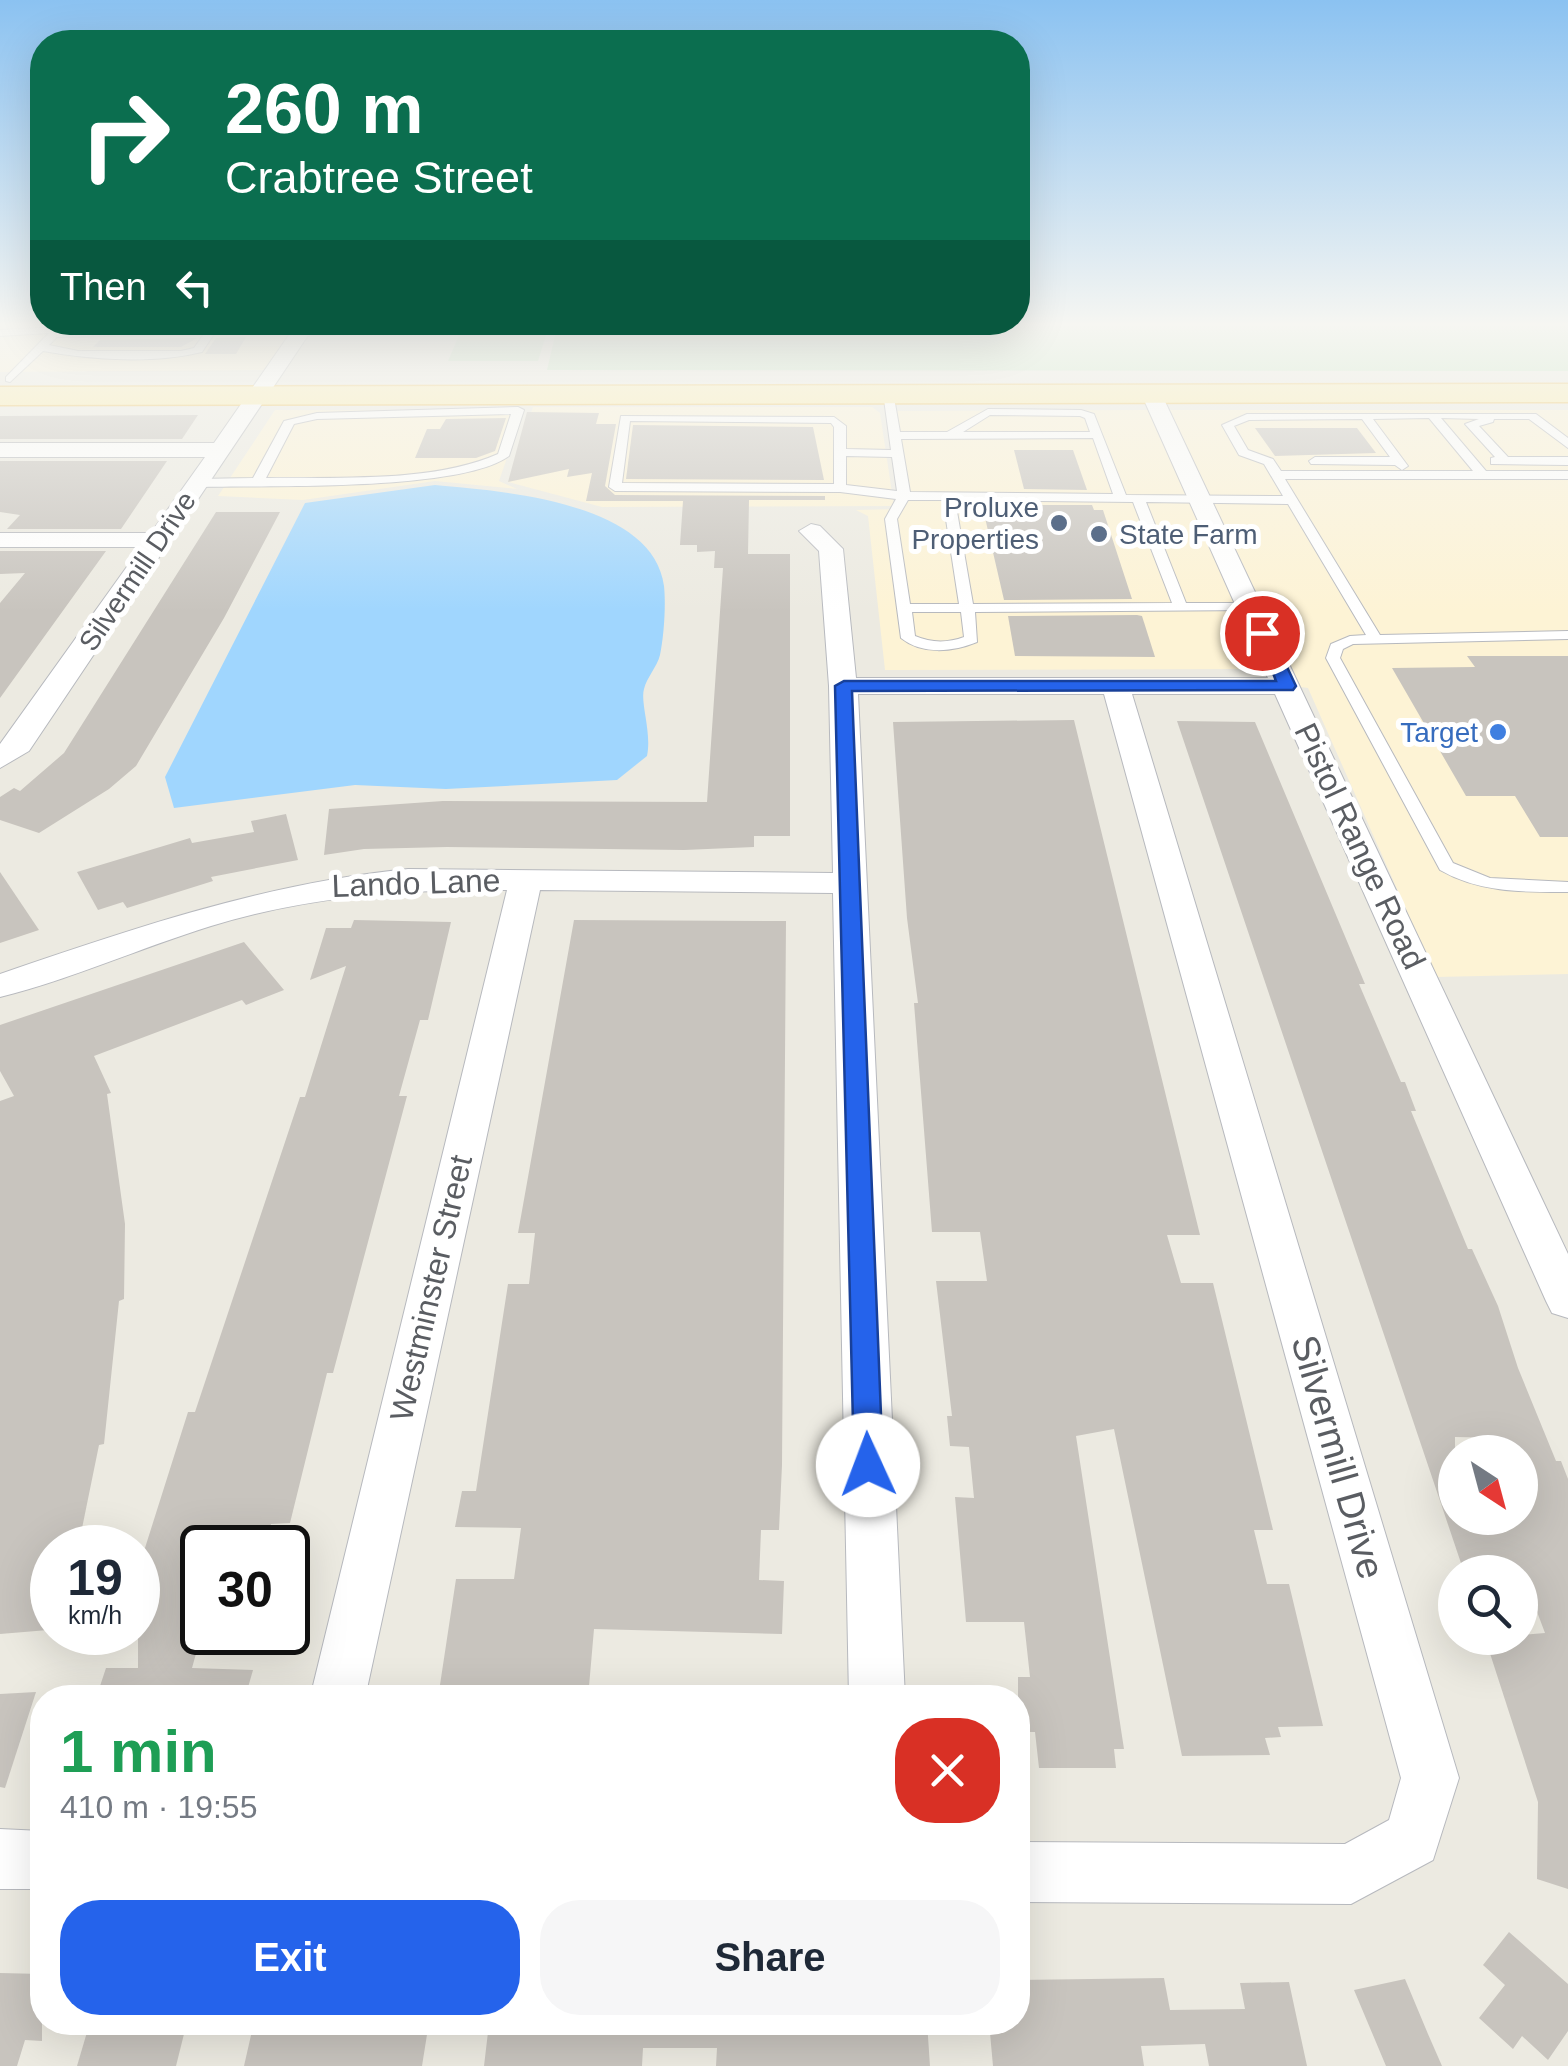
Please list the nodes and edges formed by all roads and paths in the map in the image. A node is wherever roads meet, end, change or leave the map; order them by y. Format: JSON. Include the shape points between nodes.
{"nodes":[{"id":1,"x":242,"y":418,"type":"edge"},
{"id":2,"x":307,"y":418,"type":"edge"},
{"id":3,"x":515,"y":418,"type":"edge"},
{"id":4,"x":625,"y":418,"type":"edge"},
{"id":5,"x":827,"y":418,"type":"edge"},
{"id":6,"x":893,"y":418,"type":"edge"},
{"id":7,"x":973,"y":418,"type":"edge"},
{"id":8,"x":988,"y":418,"type":"edge"},
{"id":9,"x":1080,"y":418,"type":"edge"},
{"id":10,"x":1091,"y":418,"type":"edge"},
{"id":11,"x":1156,"y":418,"type":"edge"},
{"id":12,"x":1259,"y":418,"type":"edge"},
{"id":13,"x":1368,"y":418,"type":"edge"},
{"id":14,"x":1435,"y":418,"type":"edge"},
{"id":15,"x":1531,"y":418,"type":"edge"},
{"id":16,"x":1017,"y":424,"type":"junction"},
{"id":17,"x":1057,"y":424,"type":"junction"},
{"id":18,"x":1550,"y":426,"type":"junction"},
{"id":19,"x":1099,"y":435,"type":"junction"},
{"id":20,"x":897,"y":436,"type":"junction"},
{"id":21,"x":949,"y":436,"type":"junction"},
{"id":22,"x":1568,"y":444,"type":"edge"},
{"id":23,"x":0,"y":450,"type":"edge"},
{"id":24,"x":220,"y":450,"type":"junction"},
{"id":25,"x":840,"y":452,"type":"junction"},
{"id":26,"x":898,"y":454,"type":"junction"},
{"id":27,"x":1398,"y":461,"type":"junction"},
{"id":28,"x":1470,"y":461,"type":"junction"},
{"id":29,"x":1505,"y":461,"type":"junction"},
{"id":30,"x":1568,"y":461,"type":"edge"},
{"id":31,"x":1269,"y":462,"type":"junction"},
{"id":32,"x":1278,"y":475,"type":"junction"},
{"id":33,"x":1409,"y":475,"type":"junction"},
{"id":34,"x":1483,"y":476,"type":"junction"},
{"id":35,"x":1568,"y":476,"type":"edge"},
{"id":36,"x":258,"y":481,"type":"junction"},
{"id":37,"x":197,"y":483,"type":"junction"},
{"id":38,"x":840,"y":488,"type":"junction"},
{"id":39,"x":904,"y":496,"type":"junction"},
{"id":40,"x":949,"y":499,"type":"junction"},
{"id":41,"x":1121,"y":499,"type":"junction"},
{"id":42,"x":1138,"y":499,"type":"junction"},
{"id":43,"x":1200,"y":499,"type":"junction"},
{"id":44,"x":1294,"y":500,"type":"junction"},
{"id":45,"x":811,"y":531,"type":"dead end"},
{"id":46,"x":0,"y":540,"type":"edge"},
{"id":47,"x":159,"y":540,"type":"junction"},
{"id":48,"x":1250,"y":607,"type":"junction"},
{"id":49,"x":904,"y":608,"type":"junction"},
{"id":50,"x":967,"y":608,"type":"junction"},
{"id":51,"x":1180,"y":608,"type":"junction"},
{"id":52,"x":1568,"y":635,"type":"edge"},
{"id":53,"x":1376,"y":638,"type":"junction"},
{"id":54,"x":844,"y":686,"type":"junction"},
{"id":55,"x":1287,"y":686,"type":"junction"},
{"id":56,"x":1116,"y":687,"type":"junction"},
{"id":57,"x":0,"y":759,"type":"edge"},
{"id":58,"x":526,"y":880,"type":"junction"},
{"id":59,"x":847,"y":883,"type":"junction"},
{"id":60,"x":1568,"y":887,"type":"edge"},
{"id":61,"x":0,"y":986,"type":"edge"},
{"id":62,"x":1568,"y":1301,"type":"edge"},
{"id":63,"x":340,"y":1685,"type":"edge"},
{"id":64,"x":877,"y":1685,"type":"edge"},
{"id":65,"x":0,"y":1860,"type":"edge"},
{"id":66,"x":30,"y":1860,"type":"edge"},
{"id":67,"x":1030,"y":1872,"type":"edge"}],
"edges":[{"from":1,"to":24,"type":"street","name":"Silvermill Drive"},
{"from":2,"to":36,"type":"lane","via":[[290,422]]},
{"from":3,"to":36,"type":"lane","via":[[503,456],[474,471]]},
{"from":4,"to":38,"type":"lane","via":[[615,487]]},
{"from":5,"to":25,"type":"lane","via":[[840,426]]},
{"from":6,"to":20,"type":"lane"},
{"from":7,"to":21,"type":"lane"},
{"from":8,"to":16,"type":"lane"},
{"from":9,"to":17,"type":"lane"},
{"from":10,"to":19,"type":"lane"},
{"from":11,"to":43,"type":"street","name":"Pistol Range Road"},
{"from":12,"to":31,"type":"lane","via":[[1228,425],[1243,452]]},
{"from":13,"to":27,"type":"lane"},
{"from":14,"to":28,"type":"lane"},
{"from":15,"to":18,"type":"lane"},
{"from":16,"to":17,"type":"lane"},
{"from":16,"to":17,"type":"lane"},
{"from":16,"to":21,"type":"lane"},
{"from":17,"to":19,"type":"lane"},
{"from":18,"to":22,"type":"lane"},
{"from":18,"to":29,"type":"lane","via":[[1524,420],[1471,424]]},
{"from":19,"to":41,"type":"lane"},
{"from":20,"to":21,"type":"lane"},
{"from":20,"to":26,"type":"lane"},
{"from":23,"to":24,"type":"street"},
{"from":24,"to":37,"type":"street","name":"Silvermill Drive"},
{"from":25,"to":26,"type":"lane"},
{"from":25,"to":38,"type":"lane"},
{"from":26,"to":39,"type":"lane"},
{"from":27,"to":31,"type":"lane"},
{"from":27,"to":33,"type":"lane"},
{"from":28,"to":29,"type":"lane"},
{"from":28,"to":34,"type":"lane"},
{"from":29,"to":30,"type":"lane"},
{"from":31,"to":32,"type":"lane"},
{"from":32,"to":33,"type":"lane"},
{"from":32,"to":44,"type":"lane"},
{"from":33,"to":34,"type":"lane"},
{"from":34,"to":35,"type":"lane"},
{"from":36,"to":37,"type":"lane"},
{"from":37,"to":47,"type":"street","name":"Silvermill Drive"},
{"from":38,"to":39,"type":"lane"},
{"from":39,"to":40,"type":"lane"},
{"from":39,"to":49,"type":"lane","via":[[891,519]]},
{"from":40,"to":41,"type":"lane"},
{"from":40,"to":50,"type":"lane"},
{"from":41,"to":42,"type":"lane"},
{"from":42,"to":43,"type":"lane"},
{"from":42,"to":51,"type":"lane"},
{"from":43,"to":44,"type":"lane"},
{"from":43,"to":48,"type":"street","name":"Pistol Range Road"},
{"from":44,"to":53,"type":"lane"},
{"from":45,"to":54,"type":"street","via":[[832,549]]},
{"from":46,"to":47,"type":"street"},
{"from":47,"to":57,"type":"street","name":"Silvermill Drive","via":[[18,746]]},
{"from":48,"to":51,"type":"lane"},
{"from":48,"to":55,"type":"street","name":"Pistol Range Road"},
{"from":49,"to":50,"type":"lane"},
{"from":49,"to":50,"type":"lane","via":[[908,638],[926,645],[972,638]]},
{"from":50,"to":51,"type":"lane"},
{"from":52,"to":53,"type":"lane"},
{"from":53,"to":60,"type":"lane","via":[[1350,640],[1336,647],[1333,658],[1446,866],[1491,886]]},
{"from":54,"to":56,"type":"street"},
{"from":54,"to":59,"type":"street"},
{"from":55,"to":56,"type":"street"},
{"from":55,"to":62,"type":"street","name":"Pistol Range Road"},
{"from":56,"to":67,"type":"street","name":"Silvermill Drive","via":[[1430,1778],[1412,1839],[1351,1874]]},
{"from":58,"to":59,"type":"street","name":"Lando Lane"},
{"from":58,"to":61,"type":"street","name":"Lando Lane","via":[[408,878],[282,893]]},
{"from":58,"to":63,"type":"street","name":"Westminster Street"},
{"from":59,"to":64,"type":"street"},
{"from":65,"to":66,"type":"street"}]}
